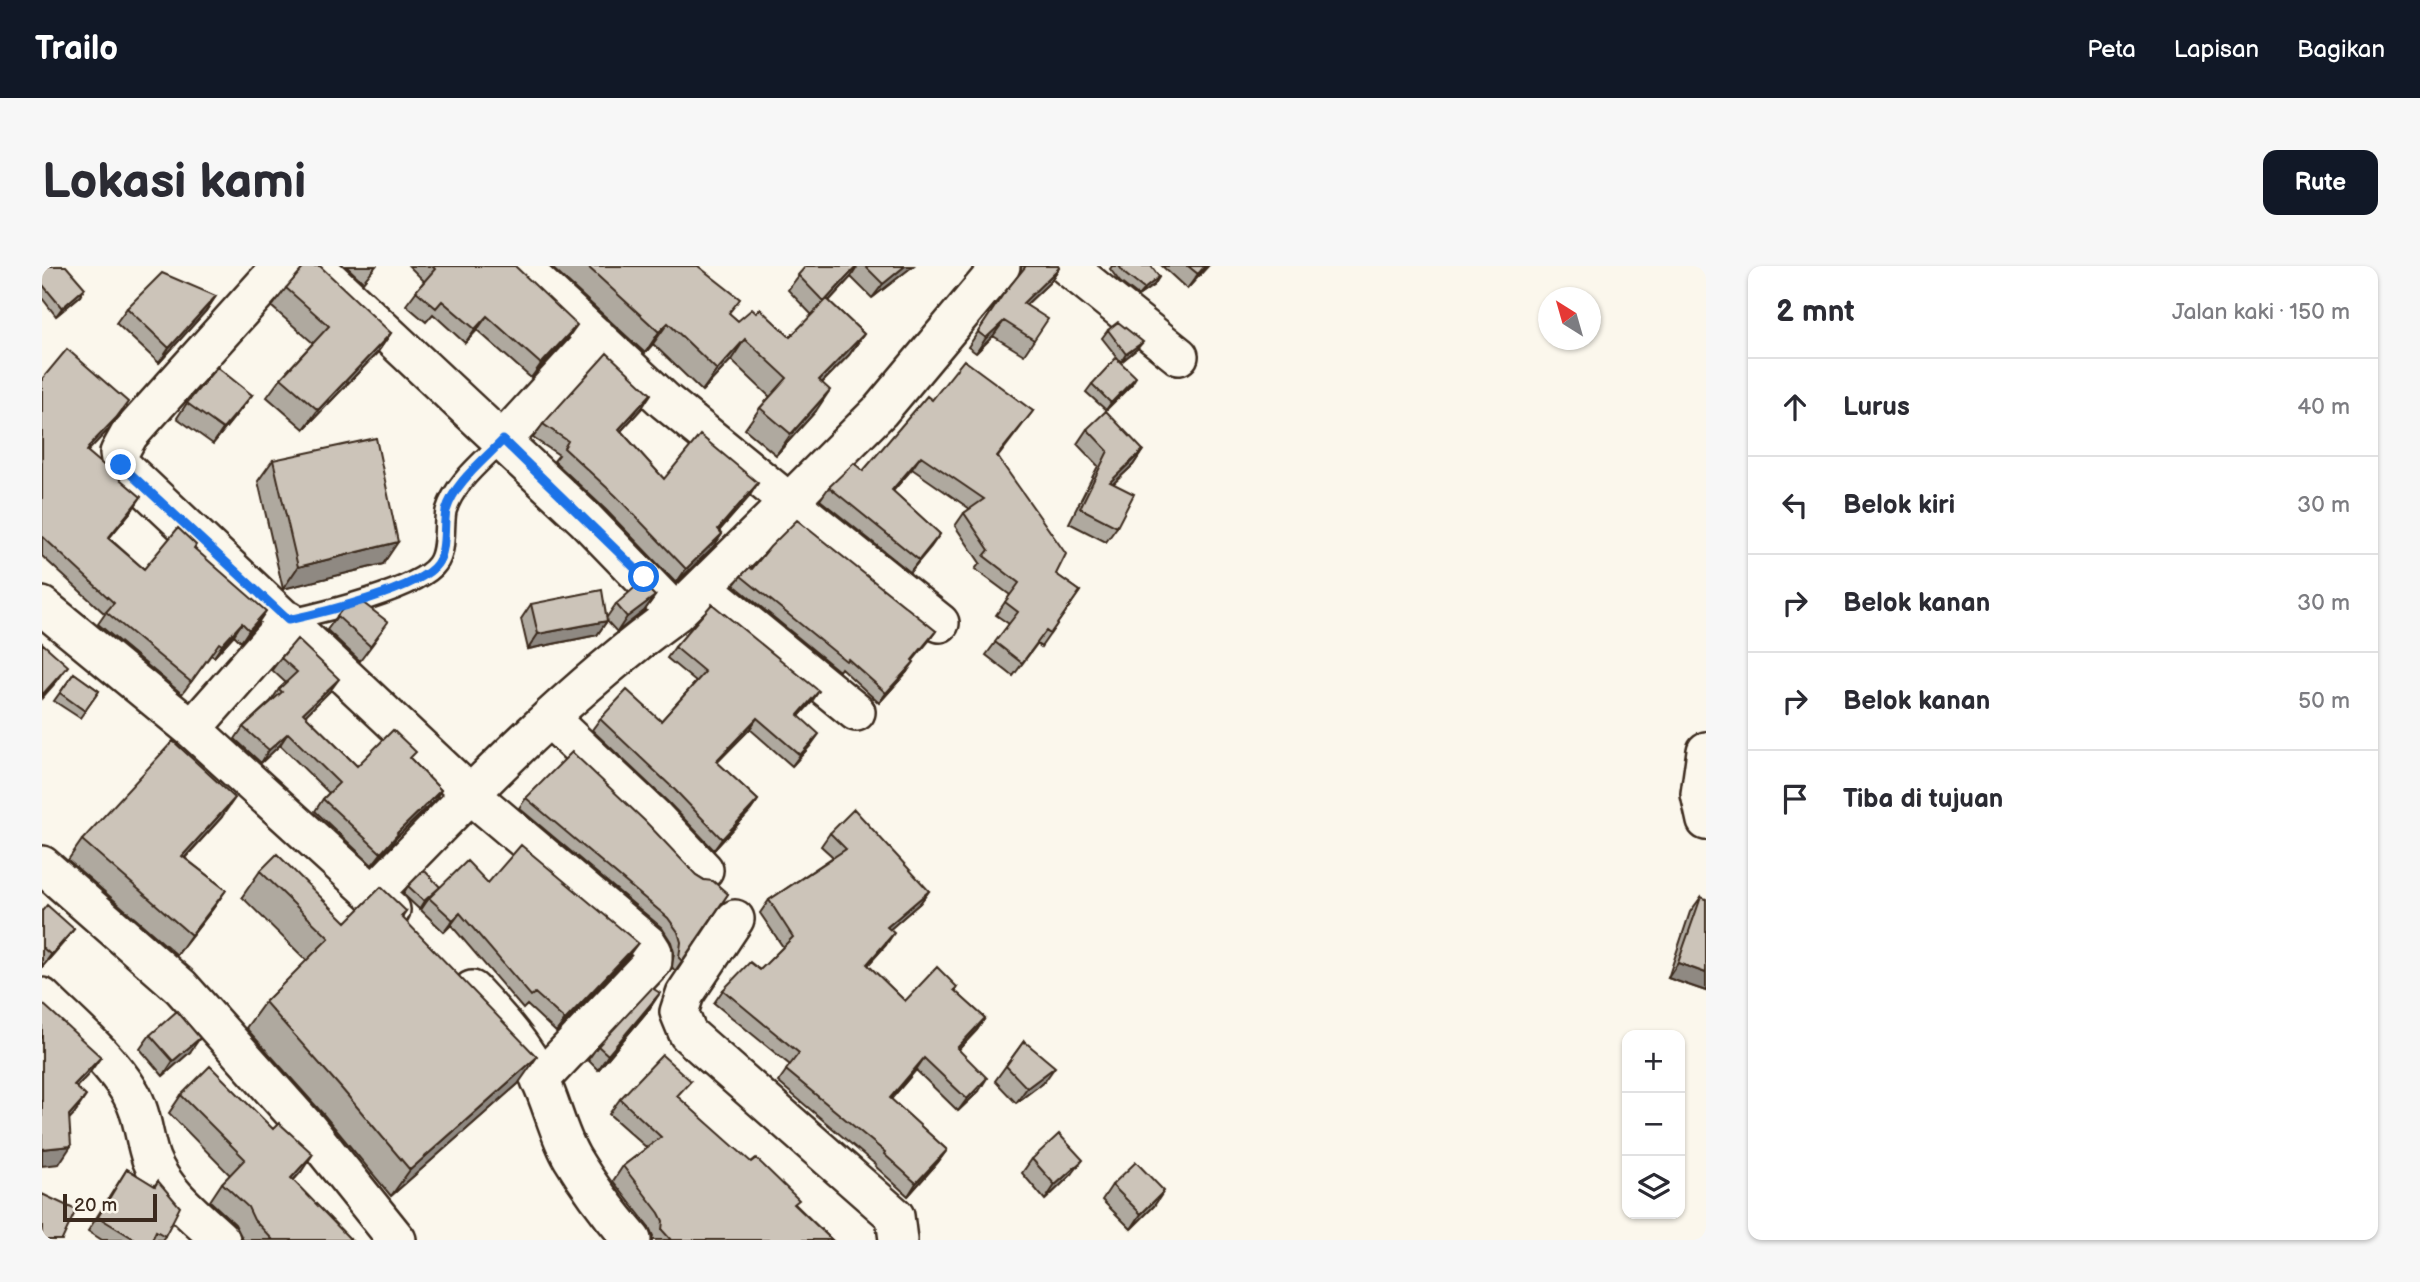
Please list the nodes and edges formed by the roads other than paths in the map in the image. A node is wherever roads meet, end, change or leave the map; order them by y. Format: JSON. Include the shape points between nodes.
{"nodes":[{"id":1,"x":315,"y":266,"type":"edge"},
{"id":2,"x":520,"y":266,"type":"edge"},
{"id":3,"x":1000,"y":266,"type":"edge"},
{"id":4,"x":1067,"y":266,"type":"edge"},
{"id":5,"x":264,"y":272,"type":"edge"},
{"id":6,"x":597,"y":337,"type":"junction"},
{"id":7,"x":1179,"y":356,"type":"dead end"},
{"id":8,"x":503,"y":440,"type":"junction"},
{"id":9,"x":789,"y":502,"type":"junction"},
{"id":10,"x":703,"y":587,"type":"junction"},
{"id":11,"x":42,"y":606,"type":"edge"},
{"id":12,"x":676,"y":613,"type":"junction"},
{"id":13,"x":288,"y":620,"type":"junction"},
{"id":14,"x":940,"y":623,"type":"dead end"},
{"id":15,"x":856,"y":712,"type":"dead end"},
{"id":16,"x":549,"y":718,"type":"junction"},
{"id":17,"x":192,"y":729,"type":"junction"},
{"id":18,"x":1706,"y":751,"type":"edge"},
{"id":19,"x":470,"y":794,"type":"junction"},
{"id":20,"x":1706,"y":821,"type":"edge"},
{"id":21,"x":42,"y":865,"type":"edge"},
{"id":22,"x":704,"y":870,"type":"dead end"},
{"id":23,"x":373,"y":894,"type":"junction"},
{"id":24,"x":735,"y":919,"type":"dead end"},
{"id":25,"x":417,"y":935,"type":"edge"},
{"id":26,"x":444,"y":962,"type":"edge"},
{"id":27,"x":42,"y":997,"type":"edge"},
{"id":28,"x":540,"y":1080,"type":"junction"},
{"id":29,"x":221,"y":1240,"type":"edge"},
{"id":30,"x":397,"y":1240,"type":"edge"},
{"id":31,"x":632,"y":1240,"type":"edge"},
{"id":32,"x":898,"y":1240,"type":"edge"}],
"edges":[{"from":1,"to":8,"type":"street"},
{"from":2,"to":6,"type":"street"},
{"from":3,"to":9,"type":"street","via":[[880,411]]},
{"from":4,"to":7,"type":"street"},
{"from":5,"to":13,"type":"street","via":[[119,453],[121,465],[131,475]]},
{"from":6,"to":8,"type":"street"},
{"from":6,"to":9,"type":"street","via":[[665,401]]},
{"from":8,"to":12,"type":"street"},
{"from":8,"to":13,"type":"lane","via":[[456,490],[447,510],[440,561],[429,574],[349,606]]},
{"from":9,"to":10,"type":"street"},
{"from":9,"to":14,"type":"street"},
{"from":10,"to":12,"type":"street"},
{"from":10,"to":15,"type":"street"},
{"from":11,"to":17,"type":"street"},
{"from":12,"to":16,"type":"street"},
{"from":13,"to":17,"type":"street"},
{"from":13,"to":19,"type":"street"},
{"from":16,"to":19,"type":"street"},
{"from":16,"to":22,"type":"street"},
{"from":17,"to":23,"type":"street"},
{"from":18,"to":20,"type":"street","via":[[1700,794]]},
{"from":19,"to":23,"type":"street"},
{"from":19,"to":28,"type":"street","via":[[653,952],[653,961],[643,973]]},
{"from":21,"to":30,"type":"street","via":[[181,987],[308,1129]]},
{"from":23,"to":25,"type":"street"},
{"from":24,"to":32,"type":"street","via":[[685,994],[679,1012],[688,1034],[895,1216]]},
{"from":26,"to":28,"type":"street","via":[[508,1028]]},
{"from":27,"to":29,"type":"street","via":[[113,1068],[143,1121],[159,1177]]},
{"from":28,"to":31,"type":"street","via":[[571,1156]]}]}
